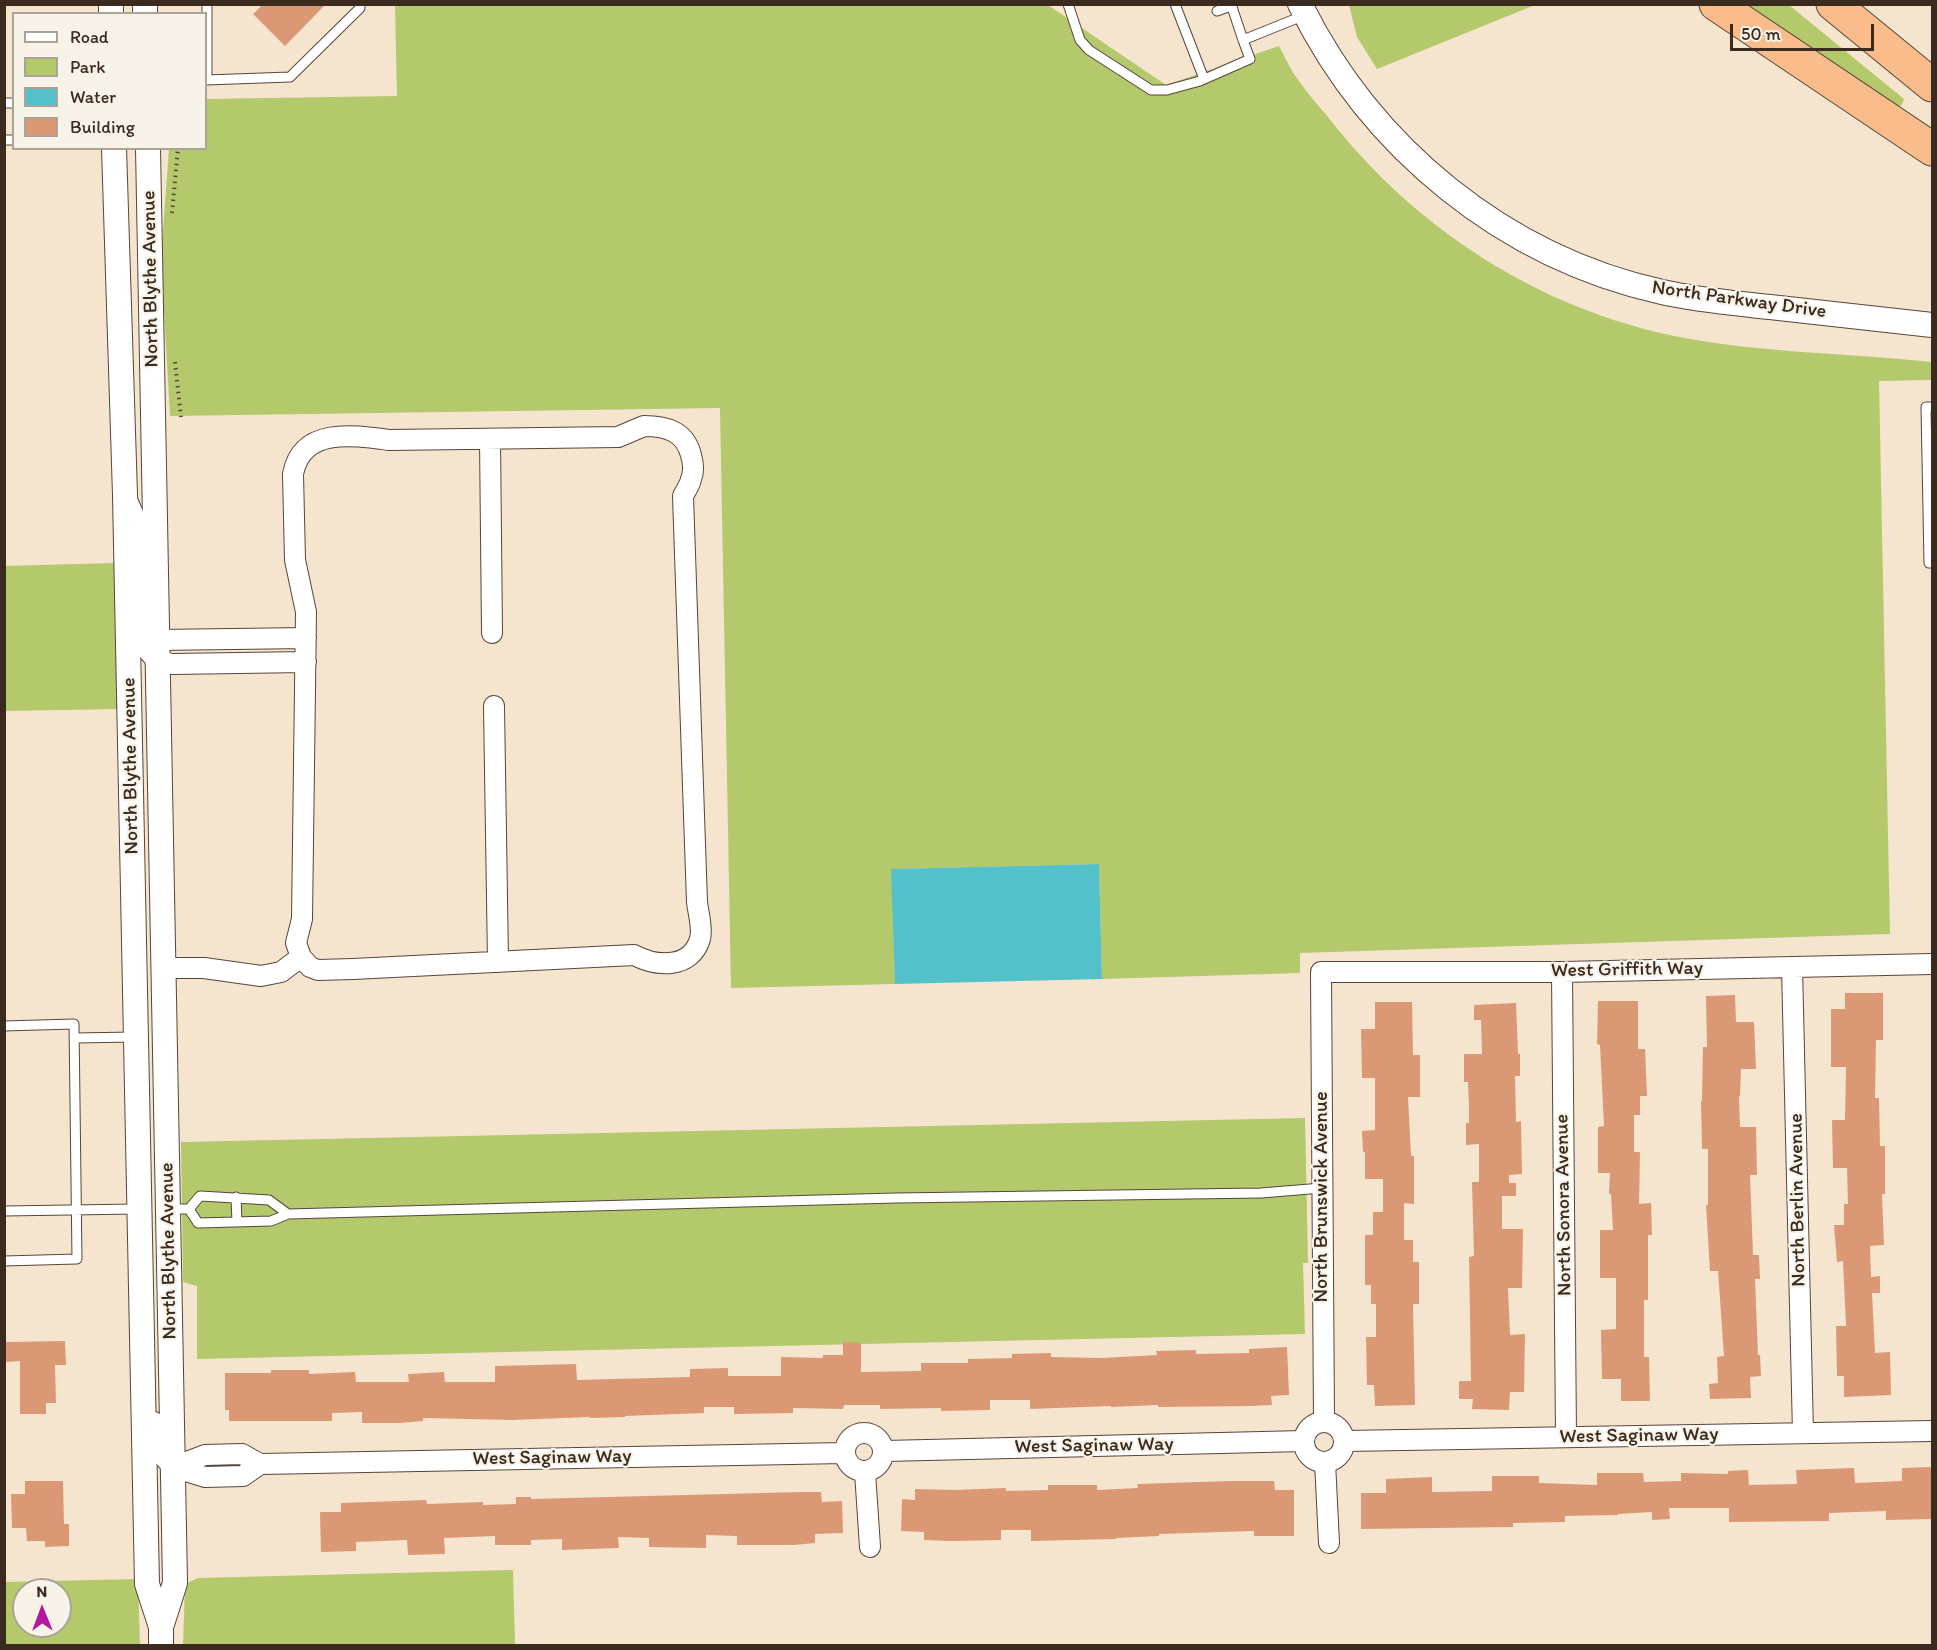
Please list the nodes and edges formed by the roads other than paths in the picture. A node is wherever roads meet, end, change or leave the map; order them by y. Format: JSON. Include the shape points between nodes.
{"nodes":[{"id":1,"x":360,"y":4,"type":"edge"},
{"id":2,"x":1068,"y":4,"type":"edge"},
{"id":3,"x":1175,"y":4,"type":"edge"},
{"id":4,"x":1716,"y":4,"type":"edge"},
{"id":5,"x":1833,"y":4,"type":"edge"},
{"id":6,"x":1231,"y":5,"type":"edge"},
{"id":7,"x":1303,"y":10,"type":"edge"},
{"id":8,"x":1218,"y":11,"type":"dead end"},
{"id":9,"x":1192,"y":20,"type":"dead end"},
{"id":10,"x":1183,"y":24,"type":"junction"},
{"id":11,"x":1243,"y":40,"type":"junction"},
{"id":12,"x":1204,"y":79,"type":"junction"},
{"id":13,"x":207,"y":80,"type":"edge"},
{"id":14,"x":1932,"y":85,"type":"edge"},
{"id":15,"x":1932,"y":149,"type":"edge"},
{"id":16,"x":114,"y":150,"type":"edge"},
{"id":17,"x":148,"y":150,"type":"edge"},
{"id":18,"x":1932,"y":325,"type":"edge"},
{"id":19,"x":1932,"y":407,"type":"edge"},
{"id":20,"x":490,"y":439,"type":"junction"},
{"id":21,"x":125,"y":495,"type":"junction"},
{"id":22,"x":1932,"y":563,"type":"edge"},
{"id":23,"x":492,"y":633,"type":"dead end"},
{"id":24,"x":306,"y":638,"type":"junction"},
{"id":25,"x":237,"y":639,"type":"junction"},
{"id":26,"x":158,"y":651,"type":"junction"},
{"id":27,"x":238,"y":662,"type":"junction"},
{"id":28,"x":306,"y":662,"type":"junction"},
{"id":29,"x":494,"y":706,"type":"dead end"},
{"id":30,"x":301,"y":957,"type":"junction"},
{"id":31,"x":498,"y":962,"type":"junction"},
{"id":32,"x":1932,"y":964,"type":"edge"},
{"id":33,"x":1792,"y":967,"type":"junction"},
{"id":34,"x":164,"y":968,"type":"junction"},
{"id":35,"x":1321,"y":972,"type":"joint"},
{"id":36,"x":1562,"y":972,"type":"junction"},
{"id":37,"x":4,"y":1026,"type":"edge"},
{"id":38,"x":165,"y":1036,"type":"junction"},
{"id":39,"x":136,"y":1037,"type":"junction"},
{"id":40,"x":75,"y":1038,"type":"junction"},
{"id":41,"x":1322,"y":1188,"type":"junction"},
{"id":42,"x":236,"y":1197,"type":"junction"},
{"id":43,"x":140,"y":1209,"type":"junction"},
{"id":44,"x":179,"y":1209,"type":"junction"},
{"id":45,"x":76,"y":1210,"type":"junction"},
{"id":46,"x":4,"y":1211,"type":"edge"},
{"id":47,"x":288,"y":1214,"type":"junction"},
{"id":48,"x":237,"y":1222,"type":"junction"},
{"id":49,"x":4,"y":1261,"type":"edge"},
{"id":50,"x":141,"y":1288,"type":"junction"},
{"id":51,"x":1324,"y":1421,"type":"junction"},
{"id":52,"x":1932,"y":1431,"type":"edge"},
{"id":53,"x":1803,"y":1433,"type":"junction"},
{"id":54,"x":1566,"y":1437,"type":"junction"},
{"id":55,"x":1304,"y":1441,"type":"junction"},
{"id":56,"x":1345,"y":1441,"type":"junction"},
{"id":57,"x":885,"y":1451,"type":"junction"},
{"id":58,"x":844,"y":1453,"type":"junction"},
{"id":59,"x":1325,"y":1462,"type":"junction"},
{"id":60,"x":173,"y":1467,"type":"junction"},
{"id":61,"x":865,"y":1472,"type":"junction"},
{"id":62,"x":1329,"y":1543,"type":"dead end"},
{"id":63,"x":870,"y":1547,"type":"dead end"},
{"id":64,"x":161,"y":1636,"type":"edge"}],
"edges":[{"from":1,"to":13,"type":"lane","via":[[290,77]]},
{"from":2,"to":12,"type":"lane","via":[[1080,40],[1089,51],[1151,90],[1167,90]]},
{"from":3,"to":10,"type":"lane"},
{"from":4,"to":15,"type":"highway"},
{"from":5,"to":14,"type":"highway"},
{"from":6,"to":8,"type":"lane"},
{"from":6,"to":11,"type":"lane"},
{"from":7,"to":11,"type":"lane","via":[[1267,32]]},
{"from":7,"to":18,"type":"street","name":"North Parkway Drive","via":[[1361,101],[1395,140],[1470,207],[1514,235],[1613,278],[1662,292]]},
{"from":9,"to":10,"type":"lane"},
{"from":10,"to":12,"type":"lane"},
{"from":11,"to":12,"type":"lane","via":[[1250,59]]},
{"from":16,"to":21,"type":"street","name":"North Blythe Avenue"},
{"from":17,"to":26,"type":"street","name":"North Blythe Avenue"},
{"from":19,"to":22,"type":"lane","via":[[1926,407]]},
{"from":20,"to":23,"type":"street"},
{"from":20,"to":24,"type":"street","via":[[389,440],[343,436],[315,442],[303,451],[295,460],[293,484],[295,560],[306,612]]},
{"from":20,"to":31,"type":"street","via":[[618,437],[644,426],[660,426],[677,432],[689,446],[692,477],[683,496],[700,937],[684,960],[668,964],[634,955]]},
{"from":21,"to":26,"type":"street","name":"North Blythe Avenue","via":[[138,525],[141,638],[147,652]]},
{"from":21,"to":39,"type":"street","name":"North Blythe Avenue"},
{"from":24,"to":25,"type":"street"},
{"from":24,"to":28,"type":"street"},
{"from":25,"to":26,"type":"street"},
{"from":25,"to":27,"type":"street"},
{"from":26,"to":27,"type":"street","via":[[172,664]]},
{"from":26,"to":34,"type":"street","name":"North Blythe Avenue"},
{"from":27,"to":28,"type":"street"},
{"from":28,"to":30,"type":"street","via":[[302,919],[296,943]]},
{"from":29,"to":31,"type":"street"},
{"from":30,"to":31,"type":"street","via":[[318,970]]},
{"from":30,"to":34,"type":"street","via":[[281,972],[261,976],[204,968]]},
{"from":32,"to":33,"type":"street","name":"West Griffith Way"},
{"from":33,"to":36,"type":"street","name":"West Griffith Way"},
{"from":33,"to":53,"type":"street","name":"North Berlin Avenue"},
{"from":34,"to":38,"type":"street","name":"North Blythe Avenue"},
{"from":35,"to":36,"type":"street","name":"West Griffith Way"},
{"from":35,"to":41,"type":"street","name":"North Brunswick Avenue"},
{"from":36,"to":54,"type":"street","name":"North Sonora Avenue"},
{"from":37,"to":40,"type":"lane","via":[[74,1024]]},
{"from":38,"to":39,"type":"street"},
{"from":38,"to":44,"type":"street","name":"North Blythe Avenue"},
{"from":39,"to":40,"type":"lane"},
{"from":39,"to":43,"type":"street","name":"North Blythe Avenue"},
{"from":40,"to":45,"type":"lane"},
{"from":41,"to":47,"type":"lane","via":[[1262,1193]]},
{"from":41,"to":51,"type":"street","name":"North Brunswick Avenue"},
{"from":42,"to":44,"type":"lane","via":[[200,1196]]},
{"from":42,"to":47,"type":"lane","via":[[269,1200]]},
{"from":42,"to":48,"type":"lane"},
{"from":43,"to":45,"type":"lane"},
{"from":43,"to":50,"type":"street","name":"North Blythe Avenue"},
{"from":44,"to":48,"type":"lane","via":[[198,1223]]},
{"from":44,"to":60,"type":"street","name":"North Blythe Avenue"},
{"from":45,"to":46,"type":"lane"},
{"from":45,"to":49,"type":"lane","via":[[77,1259]]},
{"from":47,"to":48,"type":"lane","via":[[271,1221]]},
{"from":50,"to":60,"type":"street","name":"North Blythe Avenue","via":[[152,1306],[154,1446]]},
{"from":50,"to":64,"type":"street","name":"North Blythe Avenue","via":[[147,1584]]},
{"from":51,"to":55,"type":"street","via":[[1306,1431]]},
{"from":51,"to":56,"type":"street","via":[[1342,1431]]},
{"from":52,"to":53,"type":"street","name":"West Saginaw Way"},
{"from":53,"to":54,"type":"street","name":"West Saginaw Way"},
{"from":54,"to":56,"type":"street","name":"West Saginaw Way"},
{"from":55,"to":57,"type":"street","name":"West Saginaw Way"},
{"from":55,"to":59,"type":"street","via":[[1314,1460]]},
{"from":56,"to":59,"type":"street","via":[[1343,1451]]},
{"from":57,"to":58,"type":"street","via":[[879,1437],[864,1431],[849,1438]]},
{"from":57,"to":61,"type":"street","via":[[879,1466]]},
{"from":58,"to":60,"type":"street","name":"West Saginaw Way","via":[[260,1464],[242,1455],[205,1455]]},
{"from":58,"to":61,"type":"street","via":[[850,1467]]},
{"from":59,"to":62,"type":"street"},
{"from":60,"to":64,"type":"street","name":"North Blythe Avenue","via":[[175,1583]]},
{"from":61,"to":63,"type":"street"}]}
